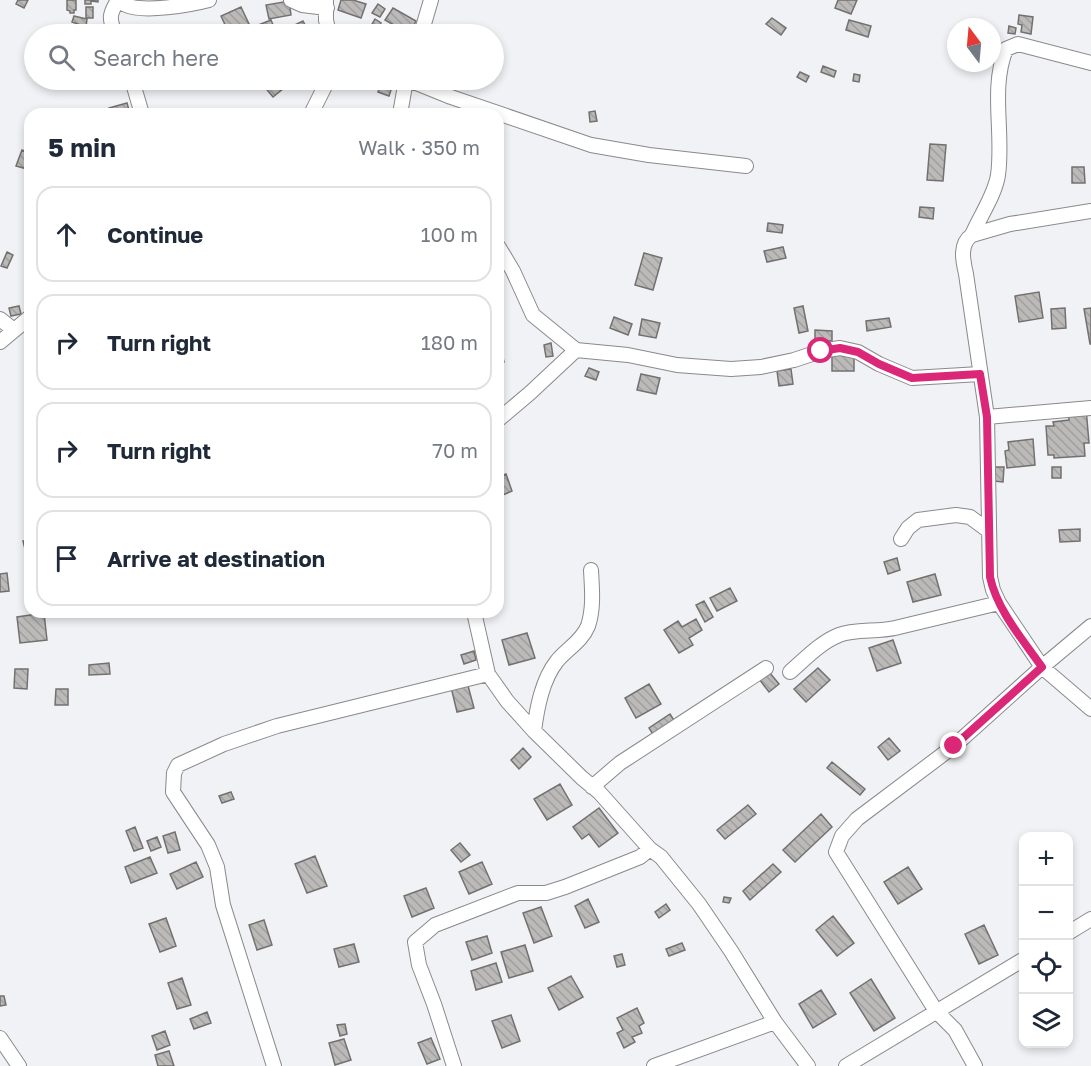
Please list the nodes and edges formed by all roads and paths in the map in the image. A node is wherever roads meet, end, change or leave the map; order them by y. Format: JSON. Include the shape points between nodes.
{"nodes":[{"id":1,"x":118,"y":0,"type":"edge"},
{"id":2,"x":209,"y":0,"type":"edge"},
{"id":3,"x":291,"y":0,"type":"edge"},
{"id":4,"x":431,"y":0,"type":"edge"},
{"id":5,"x":326,"y":4,"type":"edge"},
{"id":6,"x":112,"y":24,"type":"edge"},
{"id":7,"x":327,"y":24,"type":"edge"},
{"id":8,"x":424,"y":24,"type":"edge"},
{"id":9,"x":1091,"y":63,"type":"edge"},
{"id":10,"x":135,"y":90,"type":"edge"},
{"id":11,"x":324,"y":90,"type":"edge"},
{"id":12,"x":406,"y":90,"type":"edge"},
{"id":13,"x":433,"y":90,"type":"edge"},
{"id":14,"x":140,"y":108,"type":"edge"},
{"id":15,"x":314,"y":108,"type":"edge"},
{"id":16,"x":401,"y":108,"type":"edge"},
{"id":17,"x":483,"y":108,"type":"edge"},
{"id":18,"x":504,"y":115,"type":"edge"},
{"id":19,"x":746,"y":166,"type":"dead end"},
{"id":20,"x":1091,"y":211,"type":"edge"},
{"id":21,"x":972,"y":235,"type":"junction"},
{"id":22,"x":504,"y":256,"type":"edge"},
{"id":23,"x":0,"y":319,"type":"edge"},
{"id":24,"x":24,"y":322,"type":"edge"},
{"id":25,"x":14,"y":330,"type":"junction"},
{"id":26,"x":0,"y":342,"type":"edge"},
{"id":27,"x":576,"y":350,"type":"junction"},
{"id":28,"x":980,"y":374,"type":"junction"},
{"id":29,"x":1091,"y":408,"type":"edge"},
{"id":30,"x":504,"y":415,"type":"edge"},
{"id":31,"x":987,"y":417,"type":"junction"},
{"id":32,"x":989,"y":531,"type":"junction"},
{"id":33,"x":901,"y":538,"type":"dead end"},
{"id":34,"x":591,"y":570,"type":"dead end"},
{"id":35,"x":999,"y":603,"type":"junction"},
{"id":36,"x":475,"y":618,"type":"edge"},
{"id":37,"x":1091,"y":626,"type":"edge"},
{"id":38,"x":1042,"y":667,"type":"junction"},
{"id":39,"x":766,"y":668,"type":"dead end"},
{"id":40,"x":790,"y":672,"type":"dead end"},
{"id":41,"x":488,"y":674,"type":"junction"},
{"id":42,"x":1091,"y":709,"type":"edge"},
{"id":43,"x":534,"y":731,"type":"junction"},
{"id":44,"x":591,"y":787,"type":"junction"},
{"id":45,"x":650,"y":849,"type":"junction"},
{"id":46,"x":1091,"y":919,"type":"edge"},
{"id":47,"x":1073,"y":930,"type":"edge"},
{"id":48,"x":1019,"y":961,"type":"edge"},
{"id":49,"x":936,"y":1011,"type":"junction"},
{"id":50,"x":774,"y":1022,"type":"junction"},
{"id":51,"x":0,"y":1038,"type":"edge"},
{"id":52,"x":19,"y":1066,"type":"edge"},
{"id":53,"x":274,"y":1066,"type":"edge"},
{"id":54,"x":454,"y":1066,"type":"edge"},
{"id":55,"x":654,"y":1066,"type":"edge"},
{"id":56,"x":808,"y":1066,"type":"edge"},
{"id":57,"x":846,"y":1066,"type":"edge"},
{"id":58,"x":975,"y":1066,"type":"edge"}],
"edges":[{"from":1,"to":2,"type":"street","via":[[137,8],[185,6]]},
{"from":1,"to":6,"type":"street","via":[[110,13]]},
{"from":3,"to":5,"type":"street","via":[[302,5]]},
{"from":4,"to":8,"type":"street"},
{"from":5,"to":7,"type":"street"},
{"from":9,"to":21,"type":"street","via":[[1018,44],[1006,49],[998,90],[998,176]]},
{"from":10,"to":14,"type":"street"},
{"from":11,"to":15,"type":"street"},
{"from":12,"to":16,"type":"street"},
{"from":13,"to":17,"type":"street"},
{"from":18,"to":19,"type":"street","via":[[591,145]]},
{"from":20,"to":21,"type":"street","via":[[1010,224]]},
{"from":21,"to":28,"type":"street","via":[[964,244],[963,259]]},
{"from":22,"to":27,"type":"street","via":[[533,315]]},
{"from":23,"to":25,"type":"street"},
{"from":24,"to":25,"type":"street"},
{"from":25,"to":26,"type":"street"},
{"from":27,"to":28,"type":"street","via":[[731,369],[761,367],[840,348],[858,352],[912,378]]},
{"from":27,"to":30,"type":"street"},
{"from":28,"to":31,"type":"street"},
{"from":29,"to":31,"type":"street"},
{"from":31,"to":32,"type":"street"},
{"from":32,"to":33,"type":"street","via":[[970,517],[956,515],[918,520]]},
{"from":32,"to":35,"type":"street","via":[[990,577]]},
{"from":34,"to":43,"type":"street","via":[[592,604],[587,628],[557,661],[538,704]]},
{"from":35,"to":38,"type":"street"},
{"from":35,"to":40,"type":"street","via":[[895,628],[839,635]]},
{"from":36,"to":41,"type":"street"},
{"from":37,"to":38,"type":"street"},
{"from":38,"to":42,"type":"street"},
{"from":38,"to":49,"type":"street","via":[[954,746],[857,819],[842,836],[836,852]]},
{"from":39,"to":44,"type":"street"},
{"from":41,"to":43,"type":"street"},
{"from":41,"to":53,"type":"street","via":[[277,726],[178,765],[173,792],[208,845],[217,867],[223,905]]},
{"from":43,"to":44,"type":"street"},
{"from":44,"to":45,"type":"street"},
{"from":45,"to":50,"type":"street","via":[[699,904]]},
{"from":45,"to":54,"type":"street","via":[[640,857],[565,888],[518,893],[435,925],[415,942],[419,965]]},
{"from":46,"to":47,"type":"street"},
{"from":48,"to":49,"type":"street"},
{"from":49,"to":57,"type":"street"},
{"from":49,"to":58,"type":"street","via":[[955,1030]]},
{"from":50,"to":55,"type":"street"},
{"from":50,"to":56,"type":"street"},
{"from":51,"to":52,"type":"street"}]}
